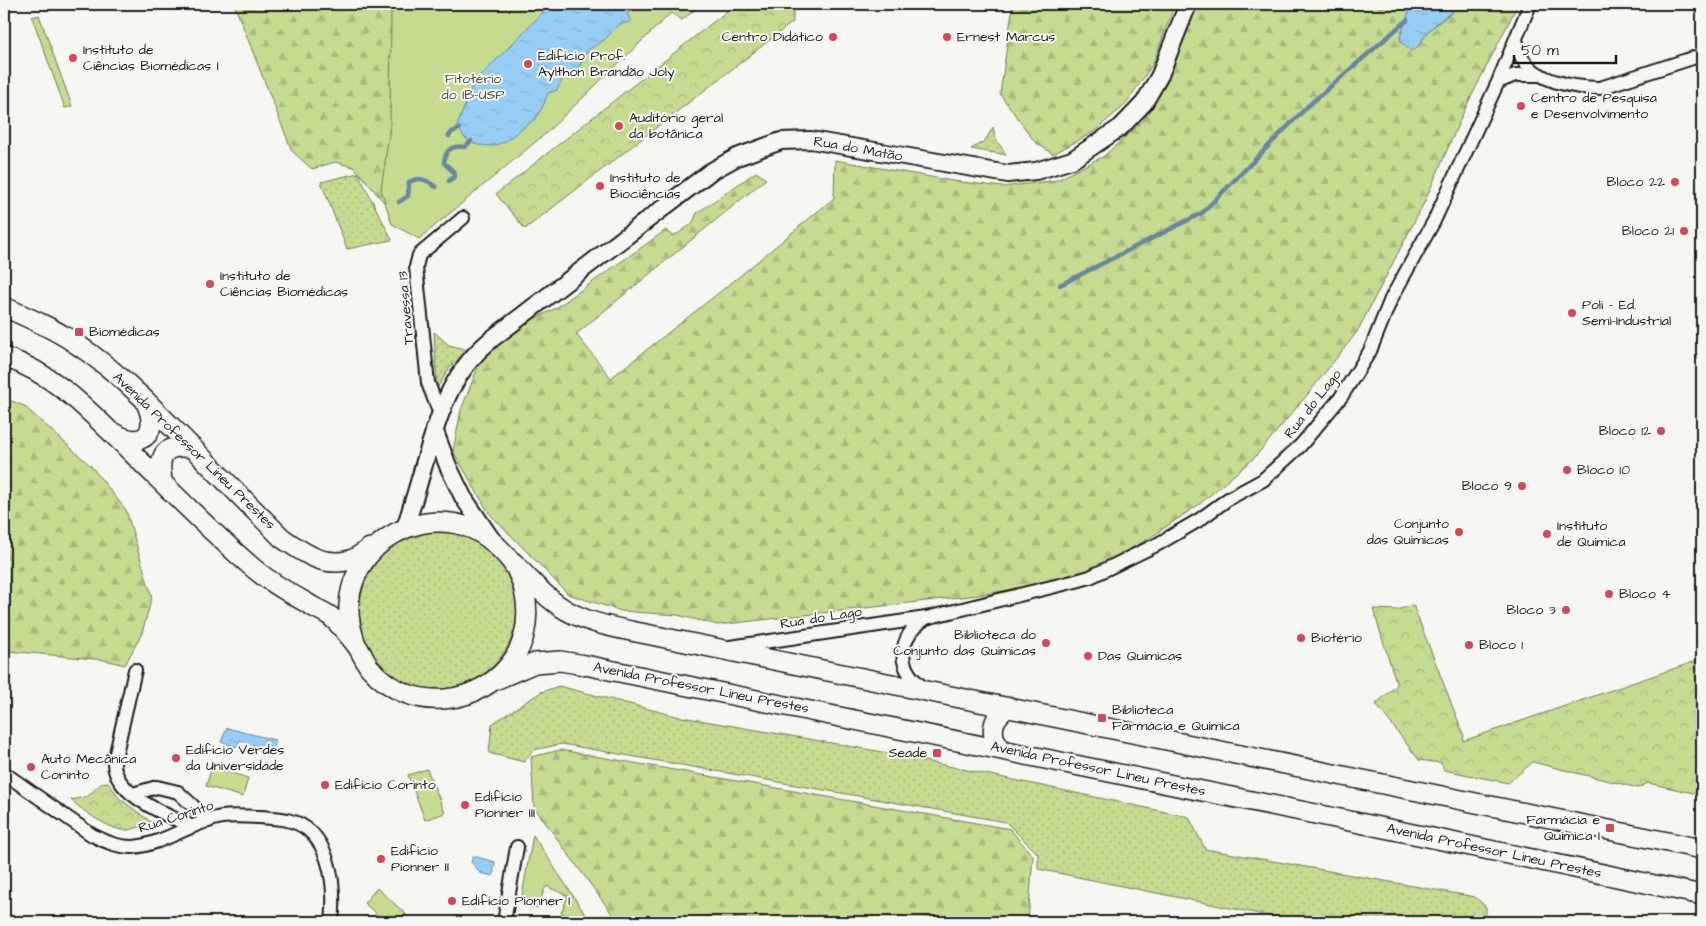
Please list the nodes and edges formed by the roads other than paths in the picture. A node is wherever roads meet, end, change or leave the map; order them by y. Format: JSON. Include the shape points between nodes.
{"nodes":[{"id":1,"x":1188,"y":4,"type":"edge"},
{"id":2,"x":1530,"y":4,"type":"edge"},
{"id":3,"x":1516,"y":40,"type":"junction"},
{"id":4,"x":1702,"y":55,"type":"edge"},
{"id":5,"x":1541,"y":75,"type":"junction"},
{"id":6,"x":1498,"y":82,"type":"junction"},
{"id":7,"x":463,"y":218,"type":"dead end"},
{"id":8,"x":4,"y":307,"type":"edge"},
{"id":9,"x":4,"y":357,"type":"edge"},
{"id":10,"x":144,"y":399,"type":"junction"},
{"id":11,"x":440,"y":414,"type":"junction"},
{"id":12,"x":434,"y":429,"type":"junction"},
{"id":13,"x":109,"y":430,"type":"junction"},
{"id":14,"x":193,"y":448,"type":"junction"},
{"id":15,"x":162,"y":481,"type":"junction"},
{"id":16,"x":405,"y":528,"type":"junction"},
{"id":17,"x":386,"y":538,"type":"junction"},
{"id":18,"x":492,"y":540,"type":"junction"},
{"id":19,"x":513,"y":562,"type":"junction"},
{"id":20,"x":926,"y":618,"type":"junction"},
{"id":21,"x":356,"y":645,"type":"junction"},
{"id":22,"x":720,"y":648,"type":"junction"},
{"id":23,"x":134,"y":670,"type":"dead end"},
{"id":24,"x":495,"y":680,"type":"junction"},
{"id":25,"x":931,"y":692,"type":"junction"},
{"id":26,"x":1009,"y":707,"type":"junction"},
{"id":27,"x":1001,"y":749,"type":"junction"},
{"id":28,"x":4,"y":773,"type":"edge"},
{"id":29,"x":133,"y":794,"type":"junction"},
{"id":30,"x":209,"y":821,"type":"junction"},
{"id":31,"x":192,"y":826,"type":"junction"},
{"id":32,"x":517,"y":847,"type":"dead end"},
{"id":33,"x":1702,"y":849,"type":"edge"},
{"id":34,"x":1702,"y":895,"type":"edge"},
{"id":35,"x":332,"y":922,"type":"edge"},
{"id":36,"x":504,"y":922,"type":"edge"}],
"edges":[{"from":1,"to":11,"type":"street","name":"Rua do Matão","via":[[1160,75],[1144,103],[1121,127],[1072,160],[1036,171],[1008,174],[811,140],[781,141],[737,157],[710,172],[480,348],[460,372]]},
{"from":2,"to":3,"type":"street","name":"Rua do Lago"},
{"from":3,"to":5,"type":"street","via":[[1522,58]]},
{"from":3,"to":6,"type":"street","name":"Rua do Lago"},
{"from":4,"to":5,"type":"street","via":[[1600,88],[1557,82]]},
{"from":5,"to":6,"type":"street","via":[[1515,75]]},
{"from":6,"to":20,"type":"street","name":"Rua do Lago","via":[[1434,220],[1391,299],[1370,351],[1341,397],[1301,445],[1263,480],[1228,498],[1158,544],[1090,577]]},
{"from":7,"to":11,"type":"street","name":"Travessa 13","via":[[419,255],[416,267],[428,383]]},
{"from":8,"to":10,"type":"main road","name":"Avenida Professor Lineu Prestes","via":[[72,340]]},
{"from":9,"to":13,"type":"main road","via":[[49,378]]},
{"from":10,"to":13,"type":"main road","via":[[152,417],[148,434],[140,440],[131,441]]},
{"from":10,"to":14,"type":"main road","name":"Avenida Professor Lineu Prestes"},
{"from":11,"to":12,"type":"street","name":"Rua do Matão"},
{"from":12,"to":16,"type":"street","name":"Rua do Matão"},
{"from":12,"to":18,"type":"street","via":[[463,497]]},
{"from":13,"to":15,"type":"main road"},
{"from":14,"to":15,"type":"main road","via":[[179,446],[167,450],[160,460]]},
{"from":14,"to":17,"type":"main road","name":"Avenida Professor Lineu Prestes","via":[[282,538],[317,560],[351,560]]},
{"from":15,"to":21,"type":"main road","via":[[254,570],[330,616]]},
{"from":16,"to":17,"type":"main road"},
{"from":16,"to":18,"type":"main road","via":[[423,523],[450,523],[476,530]]},
{"from":17,"to":21,"type":"main road","via":[[371,552],[352,586],[350,626]]},
{"from":18,"to":19,"type":"main road"},
{"from":19,"to":22,"type":"main road","via":[[544,594],[576,615],[634,632]]},
{"from":19,"to":24,"type":"main road","via":[[526,597],[527,615],[518,651]]},
{"from":20,"to":22,"type":"street","name":"Rua do Lago"},
{"from":20,"to":25,"type":"street","name":"Rua do Lago","via":[[912,628],[903,647],[908,672]]},
{"from":21,"to":24,"type":"main road","via":[[371,669],[392,686],[417,697],[444,700],[471,694]]},
{"from":22,"to":25,"type":"main road"},
{"from":23,"to":29,"type":"street","via":[[114,762],[119,778]]},
{"from":24,"to":27,"type":"main road","name":"Avenida Professor Lineu Prestes","via":[[535,663],[560,661]]},
{"from":25,"to":26,"type":"main road"},
{"from":26,"to":27,"type":"main road","via":[[998,716],[993,730]]},
{"from":26,"to":33,"type":"main road"},
{"from":27,"to":34,"type":"main road","name":"Avenida Professor Lineu Prestes"},
{"from":28,"to":31,"type":"street","name":"Rua Corinto","via":[[92,835],[107,842],[132,847]]},
{"from":29,"to":30,"type":"street","via":[[157,787],[178,792]]},
{"from":29,"to":31,"type":"street","via":[[151,807]]},
{"from":30,"to":31,"type":"street","name":"Rua Corinto"},
{"from":30,"to":35,"type":"street","name":"Rua Corinto","via":[[222,817],[269,818],[288,820],[304,827],[328,859]]},
{"from":32,"to":36,"type":"street"}]}
